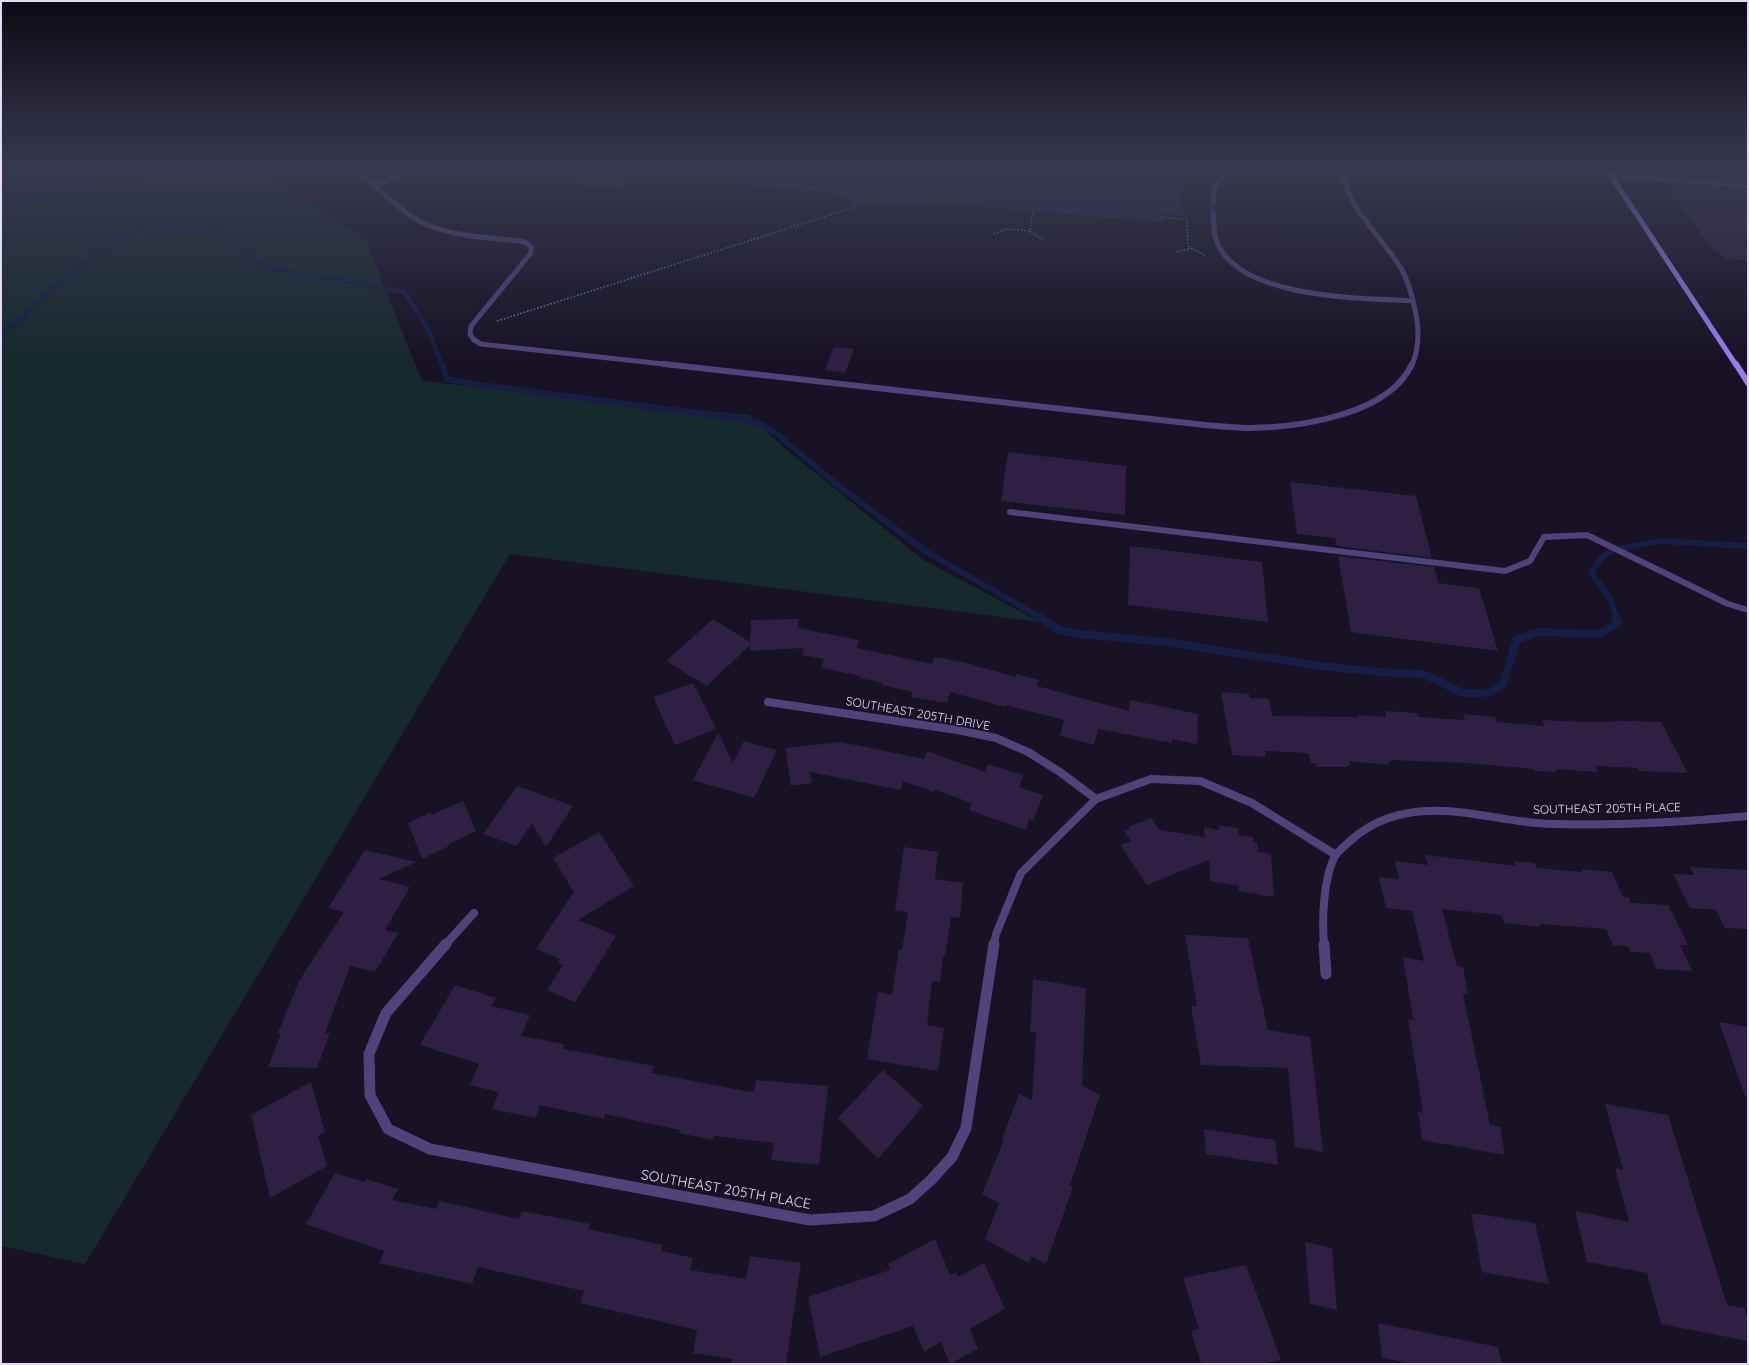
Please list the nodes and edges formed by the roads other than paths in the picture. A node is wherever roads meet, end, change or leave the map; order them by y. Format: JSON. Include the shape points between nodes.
{"nodes":[{"id":1,"x":452,"y":232,"type":"edge"},
{"id":2,"x":1215,"y":232,"type":"edge"},
{"id":3,"x":1375,"y":232,"type":"edge"},
{"id":4,"x":1648,"y":232,"type":"edge"},
{"id":5,"x":1413,"y":301,"type":"junction"},
{"id":6,"x":1748,"y":383,"type":"edge"},
{"id":7,"x":1010,"y":512,"type":"dead end"},
{"id":8,"x":1748,"y":610,"type":"edge"},
{"id":9,"x":768,"y":702,"type":"dead end"},
{"id":10,"x":1096,"y":800,"type":"junction"},
{"id":11,"x":1748,"y":816,"type":"edge"},
{"id":12,"x":1336,"y":855,"type":"junction"},
{"id":13,"x":474,"y":913,"type":"dead end"},
{"id":14,"x":1326,"y":974,"type":"dead end"}],
"edges":[{"from":1,"to":5,"type":"street","via":[[520,241],[531,248],[531,253],[471,326],[470,334],[481,344],[1205,425],[1249,428],[1288,426],[1324,420],[1378,400],[1397,385],[1411,368],[1417,351],[1418,331]]},
{"from":2,"to":5,"type":"street","via":[[1220,250],[1230,262],[1244,272],[1281,288],[1348,297]]},
{"from":3,"to":5,"type":"street","via":[[1402,271]]},
{"from":4,"to":6,"type":"main road"},
{"from":7,"to":8,"type":"street","via":[[1505,571],[1530,560],[1544,537],[1587,535],[1728,604]]},
{"from":9,"to":10,"type":"street","name":"SOUTHEAST 205TH DRIVE","via":[[996,738],[1028,752],[1060,772]]},
{"from":10,"to":12,"type":"street","name":"SOUTHEAST 205TH PLACE","via":[[1151,779],[1200,781],[1252,803]]},
{"from":10,"to":13,"type":"street","name":"SOUTHEAST 205TH PLACE","via":[[1021,874],[996,934],[966,1128],[952,1157],[910,1199],[874,1216],[810,1220],[430,1149],[388,1129],[370,1095],[369,1054],[386,1013]]},
{"from":11,"to":12,"type":"street","name":"SOUTHEAST 205TH PLACE","via":[[1551,824],[1447,811],[1421,811],[1397,815],[1372,824],[1353,837]]},
{"from":12,"to":14,"type":"street","name":"SOUTHEAST 205TH PLACE","via":[[1328,876],[1323,906]]}]}
